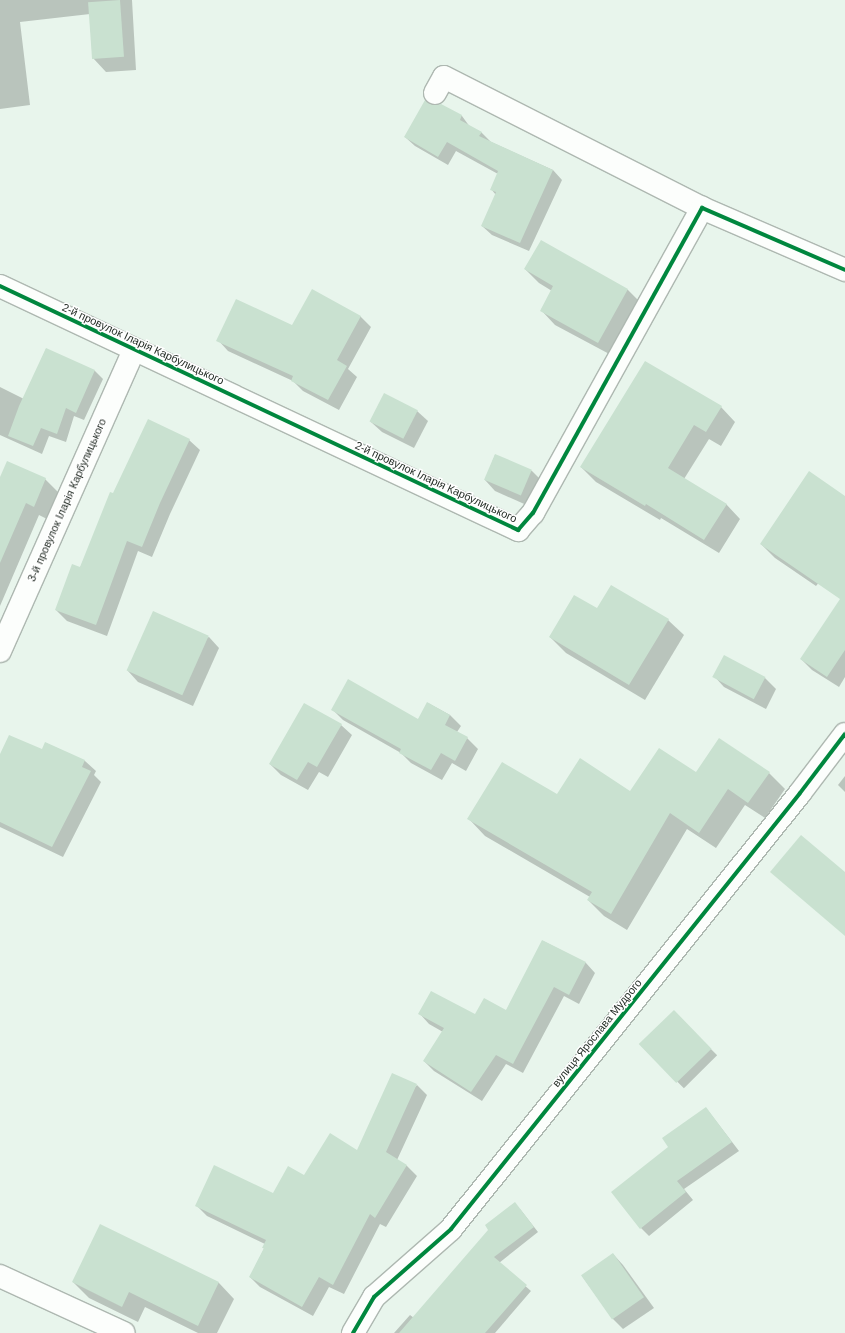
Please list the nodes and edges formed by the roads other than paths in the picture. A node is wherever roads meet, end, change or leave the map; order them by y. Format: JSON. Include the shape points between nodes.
{"nodes":[{"id":1,"x":435,"y":93,"type":"dead end"},
{"id":2,"x":702,"y":208,"type":"junction"},
{"id":3,"x":845,"y":270,"type":"edge"},
{"id":4,"x":0,"y":286,"type":"edge"},
{"id":5,"x":134,"y":350,"type":"junction"},
{"id":6,"x":0,"y":650,"type":"edge"},
{"id":7,"x":845,"y":734,"type":"edge"},
{"id":8,"x":0,"y":1276,"type":"edge"},
{"id":9,"x":124,"y":1333,"type":"edge"},
{"id":10,"x":353,"y":1333,"type":"edge"}],
"edges":[{"from":1,"to":2,"type":"street","via":[[444,77]]},
{"from":2,"to":3,"type":"street"},
{"from":2,"to":5,"type":"street","name":"2-й провулок Іларія Карбулицького","via":[[533,513],[518,530]]},
{"from":4,"to":5,"type":"street","name":"2-й провулок Іларія Карбулицького"},
{"from":5,"to":6,"type":"street","name":"3-й провулок Іларія Карбулицького"},
{"from":7,"to":10,"type":"street","name":"вулиця Ярослава Мудрого","via":[[451,1229],[374,1297]]},
{"from":8,"to":9,"type":"street"}]}
